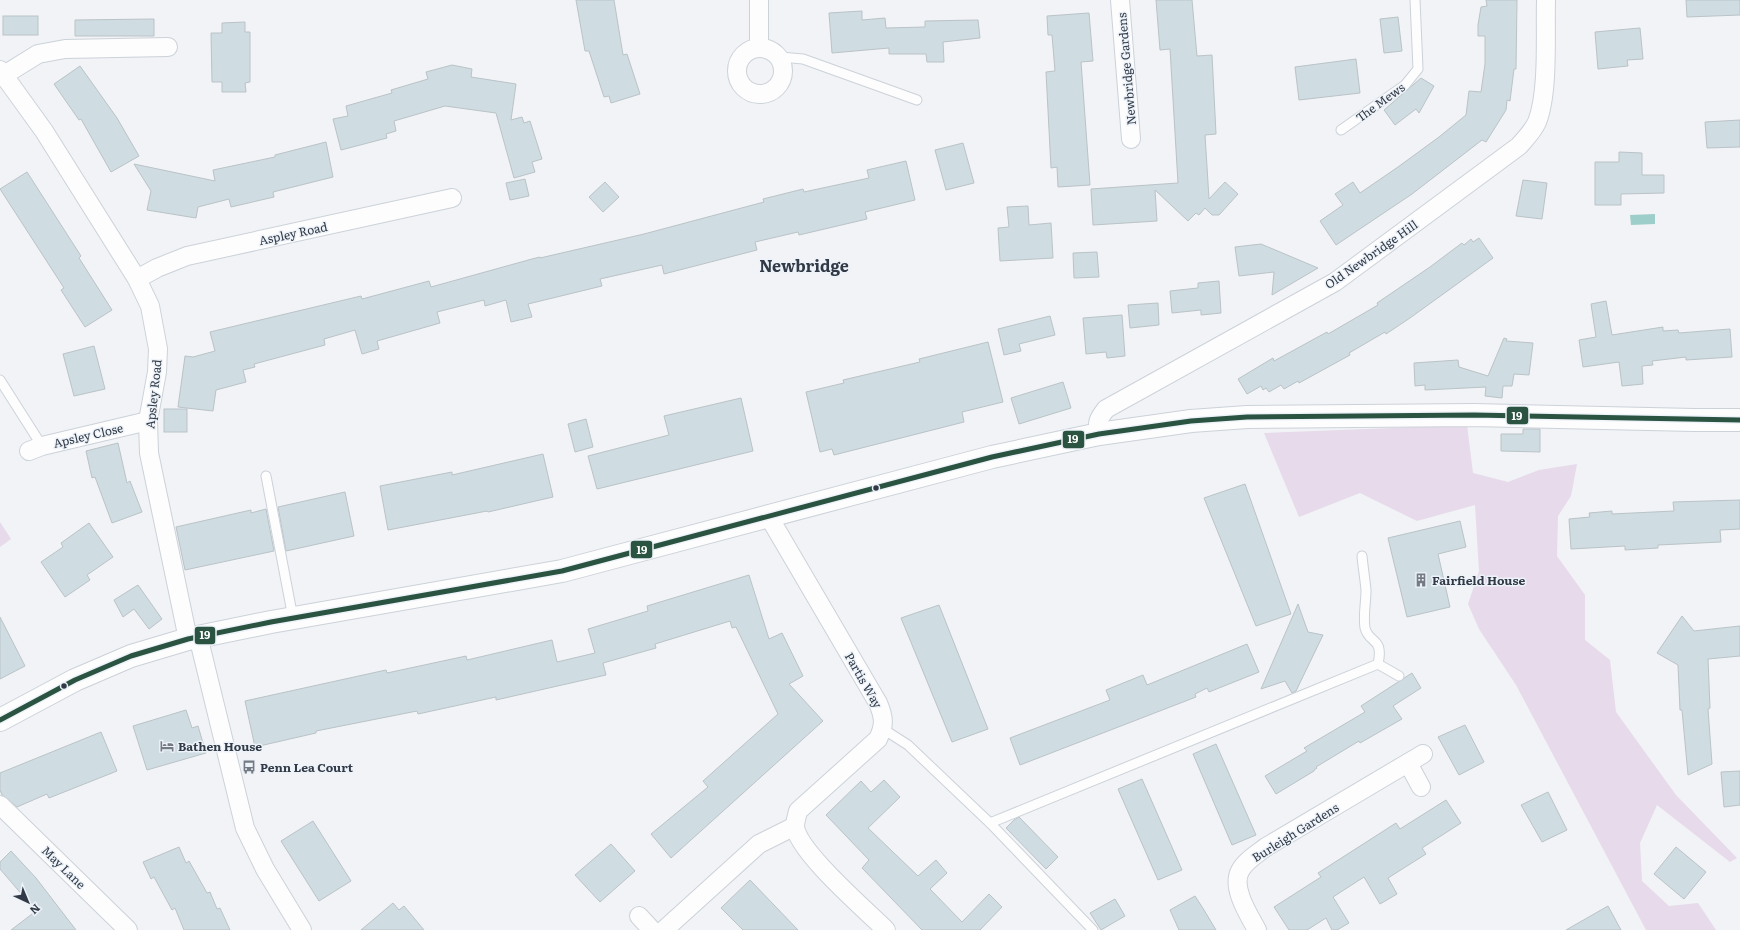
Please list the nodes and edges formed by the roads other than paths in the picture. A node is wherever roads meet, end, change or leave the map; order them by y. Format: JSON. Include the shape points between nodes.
{"nodes":[{"id":1,"x":759,"y":0,"type":"edge"},
{"id":2,"x":1120,"y":0,"type":"edge"},
{"id":3,"x":1415,"y":0,"type":"edge"},
{"id":4,"x":1546,"y":0,"type":"edge"},
{"id":5,"x":168,"y":47,"type":"dead end"},
{"id":6,"x":760,"y":47,"type":"junction"},
{"id":7,"x":780,"y":57,"type":"junction"},
{"id":8,"x":2,"y":73,"type":"edge"},
{"id":9,"x":917,"y":100,"type":"dead end"},
{"id":10,"x":1341,"y":130,"type":"dead end"},
{"id":11,"x":1131,"y":139,"type":"dead end"},
{"id":12,"x":452,"y":198,"type":"dead end"},
{"id":13,"x":137,"y":279,"type":"junction"},
{"id":14,"x":0,"y":380,"type":"edge"},
{"id":15,"x":1740,"y":420,"type":"edge"},
{"id":16,"x":148,"y":421,"type":"junction"},
{"id":17,"x":1099,"y":434,"type":"junction"},
{"id":18,"x":35,"y":448,"type":"joint"},
{"id":19,"x":266,"y":476,"type":"dead end"},
{"id":20,"x":769,"y":517,"type":"junction"},
{"id":21,"x":1362,"y":556,"type":"dead end"},
{"id":22,"x":293,"y":618,"type":"junction"},
{"id":23,"x":193,"y":637,"type":"junction"},
{"id":24,"x":1378,"y":664,"type":"junction"},
{"id":25,"x":1399,"y":676,"type":"dead end"},
{"id":26,"x":0,"y":720,"type":"edge"},
{"id":27,"x":883,"y":729,"type":"junction"},
{"id":28,"x":1422,"y":787,"type":"dead end"},
{"id":29,"x":0,"y":805,"type":"edge"},
{"id":30,"x":990,"y":823,"type":"junction"},
{"id":31,"x":795,"y":826,"type":"junction"},
{"id":32,"x":639,"y":916,"type":"dead end"},
{"id":33,"x":128,"y":930,"type":"edge"},
{"id":34,"x":302,"y":930,"type":"edge"},
{"id":35,"x":652,"y":930,"type":"edge"},
{"id":36,"x":664,"y":930,"type":"edge"},
{"id":37,"x":886,"y":930,"type":"edge"},
{"id":38,"x":1093,"y":930,"type":"edge"},
{"id":39,"x":1257,"y":930,"type":"edge"}],
"edges":[{"from":1,"to":6,"type":"street"},
{"from":2,"to":11,"type":"street","name":"Newbridge Gardens"},
{"from":3,"to":10,"type":"lane","name":"The Mews","via":[[1418,69],[1405,85]]},
{"from":4,"to":17,"type":"street","name":"Old Newbridge Hill","via":[[1544,88],[1541,109],[1537,123],[1518,146],[1500,162],[1334,282],[1106,409],[1097,425]]},
{"from":5,"to":8,"type":"street","via":[[65,49],[38,54]]},
{"from":6,"to":7,"type":"street","via":[[768,48]]},
{"from":6,"to":7,"type":"street","via":[[745,53],[737,69],[739,81],[749,92],[768,93],[776,88],[784,74]]},
{"from":7,"to":9,"type":"lane","via":[[803,59]]},
{"from":8,"to":13,"type":"street","name":"Apsley Road","via":[[44,131]]},
{"from":12,"to":13,"type":"street","name":"Aspley Road","via":[[187,256]]},
{"from":13,"to":16,"type":"street","name":"Apsley Road","via":[[150,306],[158,349],[157,372]]},
{"from":14,"to":18,"type":"lane"},
{"from":15,"to":17,"type":"main road","via":[[1247,416],[1191,420]]},
{"from":16,"to":18,"type":"street","name":"Apsley Close"},
{"from":16,"to":23,"type":"street","name":"Apsley Road","via":[[149,453]]},
{"from":17,"to":20,"type":"main road","via":[[992,457]]},
{"from":19,"to":22,"type":"lane"},
{"from":20,"to":22,"type":"main road","via":[[562,571]]},
{"from":20,"to":27,"type":"street","name":"Partis Way","via":[[878,703],[884,716]]},
{"from":21,"to":24,"type":"lane","via":[[1366,592],[1366,630],[1378,644]]},
{"from":22,"to":23,"type":"main road"},
{"from":23,"to":26,"type":"main road","via":[[131,656],[82,677]]},
{"from":23,"to":34,"type":"street","name":"Apsley Road","via":[[246,828],[264,869]]},
{"from":24,"to":25,"type":"lane"},
{"from":24,"to":30,"type":"lane"},
{"from":27,"to":30,"type":"lane","via":[[908,745]]},
{"from":27,"to":31,"type":"street","via":[[878,739],[798,811]]},
{"from":28,"to":39,"type":"street","name":"Burleigh Gardens","via":[[1415,758],[1250,859],[1240,871],[1238,884],[1243,905]]},
{"from":29,"to":33,"type":"street","name":"May Lane"},
{"from":30,"to":38,"type":"lane"},
{"from":31,"to":36,"type":"street","via":[[759,844]]},
{"from":31,"to":37,"type":"street","via":[[801,841],[815,860]]},
{"from":32,"to":35,"type":"street"}]}
